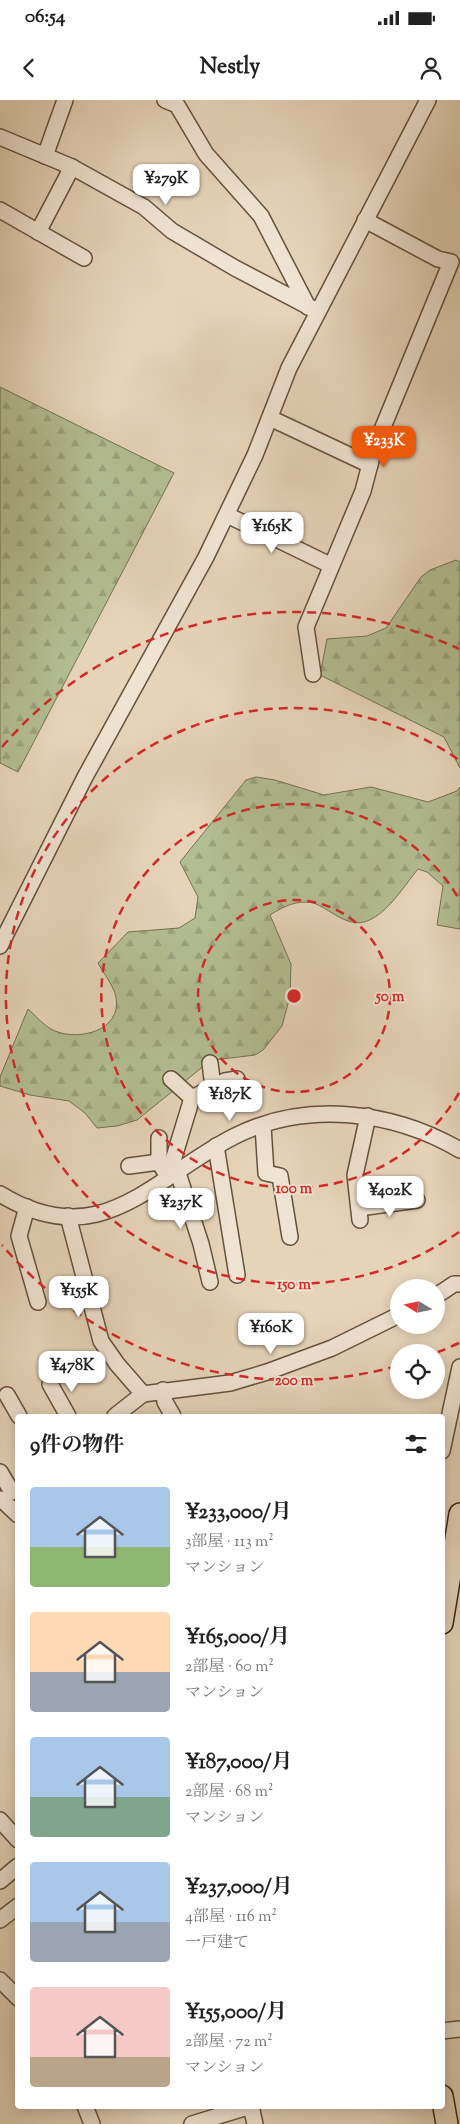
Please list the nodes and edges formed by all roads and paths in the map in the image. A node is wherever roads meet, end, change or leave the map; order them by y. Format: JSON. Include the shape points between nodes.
{"nodes":[{"id":1,"x":65,"y":100,"type":"edge"},
{"id":2,"x":165,"y":100,"type":"edge"},
{"id":3,"x":428,"y":100,"type":"edge"},
{"id":4,"x":0,"y":137,"type":"edge"},
{"id":5,"x":45,"y":156,"type":"junction"},
{"id":6,"x":72,"y":167,"type":"junction"},
{"id":7,"x":0,"y":210,"type":"edge"},
{"id":8,"x":365,"y":220,"type":"junction"},
{"id":9,"x":38,"y":232,"type":"junction"},
{"id":10,"x":84,"y":258,"type":"dead end"},
{"id":11,"x":313,"y":309,"type":"junction"},
{"id":12,"x":270,"y":418,"type":"junction"},
{"id":13,"x":370,"y":465,"type":"junction"},
{"id":14,"x":227,"y":515,"type":"junction"},
{"id":15,"x":330,"y":565,"type":"junction"},
{"id":16,"x":313,"y":674,"type":"dead end"},
{"id":17,"x":0,"y":946,"type":"edge"},
{"id":18,"x":210,"y":1063,"type":"dead end"},
{"id":19,"x":171,"y":1079,"type":"dead end"},
{"id":20,"x":237,"y":1079,"type":"dead end"},
{"id":21,"x":213,"y":1087,"type":"junction"},
{"id":22,"x":192,"y":1098,"type":"junction"},
{"id":23,"x":368,"y":1116,"type":"junction"},
{"id":24,"x":263,"y":1126,"type":"junction"},
{"id":25,"x":159,"y":1138,"type":"dead end"},
{"id":26,"x":216,"y":1146,"type":"junction"},
{"id":27,"x":460,"y":1150,"type":"edge"},
{"id":28,"x":159,"y":1162,"type":"junction"},
{"id":29,"x":129,"y":1166,"type":"dead end"},
{"id":30,"x":173,"y":1174,"type":"junction"},
{"id":31,"x":0,"y":1194,"type":"edge"},
{"id":32,"x":417,"y":1200,"type":"dead end"},
{"id":33,"x":27,"y":1207,"type":"junction"},
{"id":34,"x":68,"y":1216,"type":"junction"},
{"id":35,"x":290,"y":1237,"type":"dead end"},
{"id":36,"x":237,"y":1275,"type":"dead end"},
{"id":37,"x":210,"y":1282,"type":"dead end"},
{"id":38,"x":460,"y":1284,"type":"edge"},
{"id":39,"x":445,"y":1290,"type":"edge"},
{"id":40,"x":38,"y":1302,"type":"dead end"},
{"id":41,"x":390,"y":1319,"type":"edge"},
{"id":42,"x":460,"y":1367,"type":"edge"},
{"id":43,"x":50,"y":1384,"type":"dead end"},
{"id":44,"x":163,"y":1390,"type":"junction"},
{"id":45,"x":143,"y":1394,"type":"junction"},
{"id":46,"x":7,"y":1395,"type":"dead end"},
{"id":47,"x":18,"y":1414,"type":"edge"},
{"id":48,"x":67,"y":1414,"type":"edge"},
{"id":49,"x":118,"y":1414,"type":"edge"},
{"id":50,"x":172,"y":1414,"type":"edge"},
{"id":51,"x":445,"y":1437,"type":"edge"},
{"id":52,"x":0,"y":1472,"type":"edge"},
{"id":53,"x":8,"y":1495,"type":"edge"},
{"id":54,"x":15,"y":1509,"type":"edge"},
{"id":55,"x":460,"y":1514,"type":"edge"},
{"id":56,"x":445,"y":1605,"type":"edge"},
{"id":57,"x":0,"y":1820,"type":"edge"},
{"id":58,"x":10,"y":1838,"type":"edge"},
{"id":59,"x":15,"y":1868,"type":"edge"},
{"id":60,"x":0,"y":1881,"type":"edge"},
{"id":61,"x":15,"y":1908,"type":"edge"},
{"id":62,"x":0,"y":1920,"type":"edge"},
{"id":63,"x":0,"y":1980,"type":"edge"},
{"id":64,"x":15,"y":1995,"type":"edge"},
{"id":65,"x":460,"y":2029,"type":"edge"},
{"id":66,"x":445,"y":2031,"type":"edge"},
{"id":67,"x":85,"y":2109,"type":"edge"},
{"id":68,"x":242,"y":2109,"type":"edge"},
{"id":69,"x":252,"y":2109,"type":"edge"},
{"id":70,"x":444,"y":2109,"type":"edge"},
{"id":71,"x":198,"y":2123,"type":"edge"},
{"id":72,"x":92,"y":2124,"type":"edge"},
{"id":73,"x":255,"y":2124,"type":"edge"},
{"id":74,"x":447,"y":2124,"type":"edge"}],
"edges":[{"from":1,"to":5,"type":"street"},
{"from":2,"to":11,"type":"street","via":[[178,105],[206,154],[260,216]]},
{"from":3,"to":8,"type":"street"},
{"from":4,"to":5,"type":"street"},
{"from":5,"to":6,"type":"street"},
{"from":6,"to":9,"type":"street"},
{"from":6,"to":11,"type":"street","via":[[144,208],[179,235]]},
{"from":7,"to":9,"type":"street"},
{"from":8,"to":11,"type":"street"},
{"from":8,"to":13,"type":"street","via":[[438,259],[451,262]]},
{"from":9,"to":10,"type":"street"},
{"from":11,"to":12,"type":"street"},
{"from":12,"to":13,"type":"street"},
{"from":12,"to":14,"type":"street"},
{"from":13,"to":15,"type":"street","via":[[363,491]]},
{"from":14,"to":15,"type":"street"},
{"from":14,"to":17,"type":"street","via":[[85,777]]},
{"from":15,"to":16,"type":"street","via":[[306,627]]},
{"from":18,"to":21,"type":"street"},
{"from":19,"to":22,"type":"street"},
{"from":20,"to":21,"type":"street"},
{"from":21,"to":22,"type":"street"},
{"from":22,"to":30,"type":"street"},
{"from":23,"to":24,"type":"street","via":[[311,1116]]},
{"from":23,"to":27,"type":"street","via":[[424,1131]]},
{"from":23,"to":32,"type":"street","via":[[355,1176],[360,1214]]},
{"from":24,"to":26,"type":"street"},
{"from":24,"to":35,"type":"street","via":[[266,1173],[280,1176]]},
{"from":25,"to":28,"type":"street"},
{"from":26,"to":30,"type":"street"},
{"from":26,"to":36,"type":"street"},
{"from":28,"to":29,"type":"street"},
{"from":28,"to":30,"type":"street"},
{"from":30,"to":34,"type":"street","via":[[133,1201],[109,1211]]},
{"from":30,"to":37,"type":"street","via":[[201,1244]]},
{"from":31,"to":33,"type":"street"},
{"from":33,"to":34,"type":"street"},
{"from":33,"to":40,"type":"street","via":[[19,1236]]},
{"from":34,"to":45,"type":"street","via":[[101,1342]]},
{"from":38,"to":39,"type":"street"},
{"from":41,"to":44,"type":"street","via":[[332,1348],[267,1372],[230,1383]]},
{"from":42,"to":51,"type":"street"},
{"from":43,"to":48,"type":"street"},
{"from":44,"to":45,"type":"street"},
{"from":44,"to":50,"type":"street"},
{"from":45,"to":49,"type":"street"},
{"from":46,"to":47,"type":"street"},
{"from":52,"to":53,"type":"street"},
{"from":53,"to":54,"type":"street"},
{"from":55,"to":56,"type":"highway"},
{"from":57,"to":58,"type":"street"},
{"from":59,"to":60,"type":"street"},
{"from":61,"to":62,"type":"street"},
{"from":63,"to":64,"type":"street"},
{"from":65,"to":66,"type":"street"},
{"from":67,"to":72,"type":"street"},
{"from":68,"to":71,"type":"street"},
{"from":69,"to":73,"type":"street"},
{"from":70,"to":74,"type":"highway"}]}
